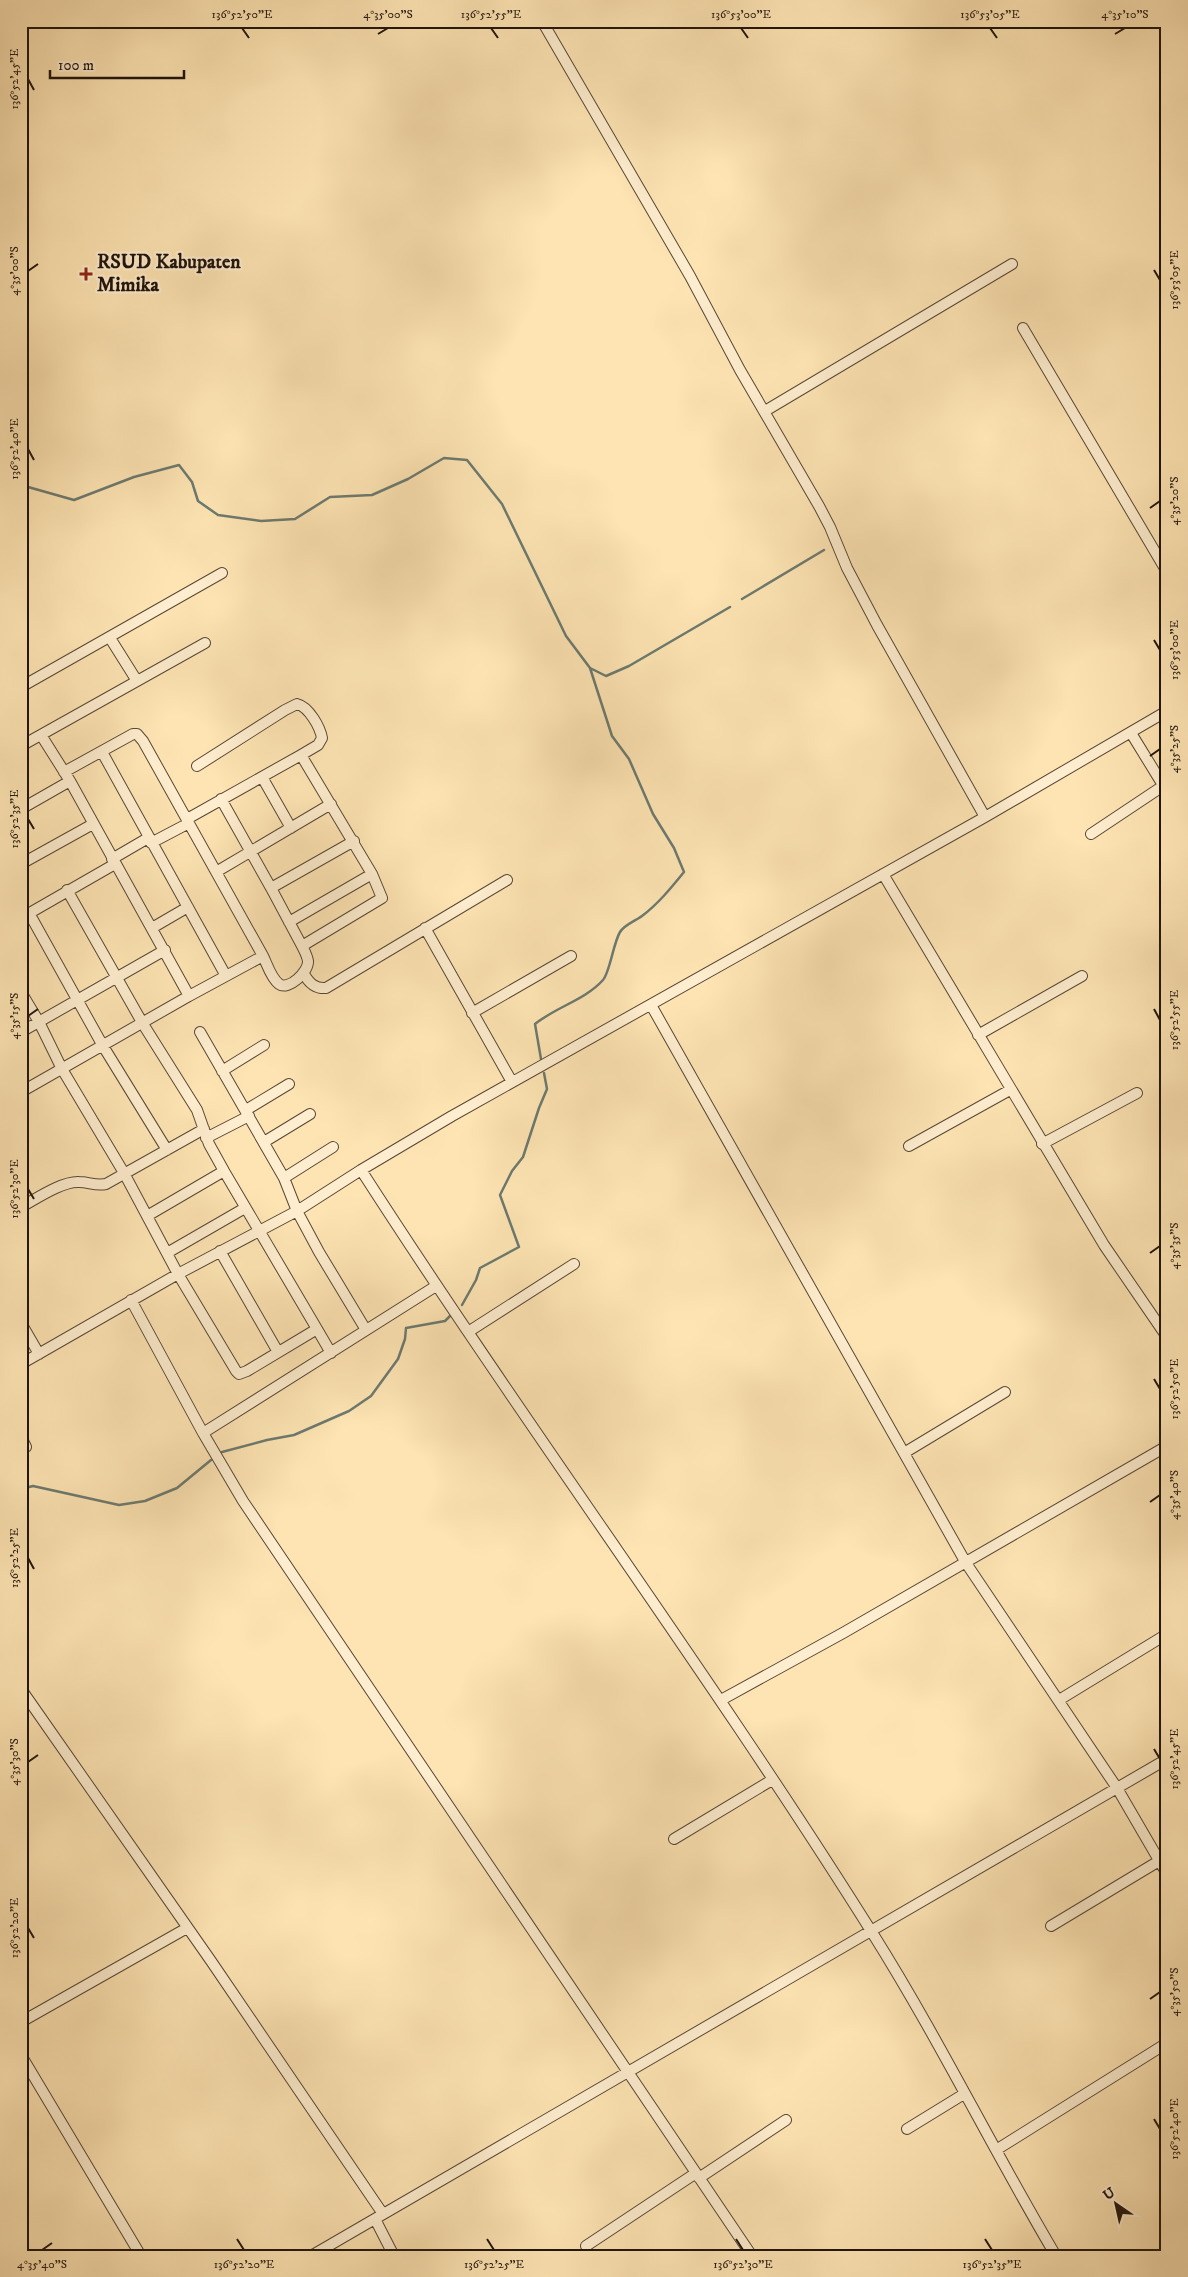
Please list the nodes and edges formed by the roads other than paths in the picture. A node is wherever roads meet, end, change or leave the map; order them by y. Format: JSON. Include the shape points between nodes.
{"nodes":[{"id":1,"x":542,"y":21,"type":"edge"},
{"id":2,"x":1012,"y":264,"type":"dead end"},
{"id":3,"x":1023,"y":328,"type":"dead end"},
{"id":4,"x":764,"y":411,"type":"junction"},
{"id":5,"x":1167,"y":572,"type":"edge"},
{"id":6,"x":222,"y":573,"type":"dead end"},
{"id":7,"x":110,"y":638,"type":"junction"},
{"id":8,"x":205,"y":643,"type":"dead end"},
{"id":9,"x":137,"y":681,"type":"junction"},
{"id":10,"x":21,"y":687,"type":"edge"},
{"id":11,"x":1167,"y":711,"type":"edge"},
{"id":12,"x":1131,"y":733,"type":"junction"},
{"id":13,"x":41,"y":735,"type":"junction"},
{"id":14,"x":21,"y":746,"type":"edge"},
{"id":15,"x":102,"y":752,"type":"junction"},
{"id":16,"x":301,"y":754,"type":"junction"},
{"id":17,"x":197,"y":766,"type":"dead end"},
{"id":18,"x":64,"y":772,"type":"junction"},
{"id":19,"x":262,"y":777,"type":"junction"},
{"id":20,"x":70,"y":781,"type":"junction"},
{"id":21,"x":1165,"y":789,"type":"edge"},
{"id":22,"x":221,"y":799,"type":"junction"},
{"id":23,"x":331,"y":804,"type":"junction"},
{"id":24,"x":21,"y":809,"type":"edge"},
{"id":25,"x":985,"y":817,"type":"junction"},
{"id":26,"x":188,"y":821,"type":"junction"},
{"id":27,"x":93,"y":824,"type":"junction"},
{"id":28,"x":291,"y":828,"type":"junction"},
{"id":29,"x":1091,"y":834,"type":"dead end"},
{"id":30,"x":150,"y":841,"type":"junction"},
{"id":31,"x":354,"y":841,"type":"junction"},
{"id":32,"x":252,"y":852,"type":"junction"},
{"id":33,"x":114,"y":861,"type":"junction"},
{"id":34,"x":21,"y":864,"type":"edge"},
{"id":35,"x":216,"y":872,"type":"junction"},
{"id":36,"x":372,"y":874,"type":"junction"},
{"id":37,"x":883,"y":874,"type":"junction"},
{"id":38,"x":507,"y":880,"type":"dead end"},
{"id":39,"x":272,"y":888,"type":"junction"},
{"id":40,"x":67,"y":890,"type":"junction"},
{"id":41,"x":188,"y":907,"type":"junction"},
{"id":42,"x":25,"y":916,"type":"edge"},
{"id":43,"x":289,"y":922,"type":"junction"},
{"id":44,"x":152,"y":928,"type":"junction"},
{"id":45,"x":425,"y":928,"type":"junction"},
{"id":46,"x":302,"y":946,"type":"junction"},
{"id":47,"x":164,"y":950,"type":"junction"},
{"id":48,"x":263,"y":956,"type":"junction"},
{"id":49,"x":571,"y":956,"type":"dead end"},
{"id":50,"x":304,"y":974,"type":"junction"},
{"id":51,"x":226,"y":976,"type":"junction"},
{"id":52,"x":1082,"y":976,"type":"dead end"},
{"id":53,"x":117,"y":977,"type":"junction"},
{"id":54,"x":21,"y":992,"type":"edge"},
{"id":55,"x":190,"y":996,"type":"junction"},
{"id":56,"x":77,"y":1000,"type":"junction"},
{"id":57,"x":651,"y":1005,"type":"junction"},
{"id":58,"x":472,"y":1013,"type":"junction"},
{"id":59,"x":39,"y":1022,"type":"junction"},
{"id":60,"x":143,"y":1024,"type":"junction"},
{"id":61,"x":21,"y":1032,"type":"edge"},
{"id":62,"x":200,"y":1032,"type":"dead end"},
{"id":63,"x":978,"y":1035,"type":"junction"},
{"id":64,"x":264,"y":1045,"type":"dead end"},
{"id":65,"x":103,"y":1046,"type":"junction"},
{"id":66,"x":62,"y":1069,"type":"junction"},
{"id":67,"x":222,"y":1070,"type":"junction"},
{"id":68,"x":512,"y":1082,"type":"junction"},
{"id":69,"x":289,"y":1084,"type":"dead end"},
{"id":70,"x":1010,"y":1090,"type":"junction"},
{"id":71,"x":21,"y":1092,"type":"edge"},
{"id":72,"x":1137,"y":1093,"type":"dead end"},
{"id":73,"x":247,"y":1113,"type":"junction"},
{"id":74,"x":310,"y":1114,"type":"dead end"},
{"id":75,"x":205,"y":1133,"type":"junction"},
{"id":76,"x":264,"y":1142,"type":"junction"},
{"id":77,"x":1042,"y":1144,"type":"junction"},
{"id":78,"x":909,"y":1146,"type":"dead end"},
{"id":79,"x":333,"y":1147,"type":"dead end"},
{"id":80,"x":167,"y":1150,"type":"junction"},
{"id":81,"x":361,"y":1170,"type":"junction"},
{"id":82,"x":224,"y":1171,"type":"junction"},
{"id":83,"x":124,"y":1173,"type":"junction"},
{"id":84,"x":284,"y":1178,"type":"junction"},
{"id":85,"x":21,"y":1207,"type":"edge"},
{"id":86,"x":244,"y":1208,"type":"junction"},
{"id":87,"x":297,"y":1211,"type":"junction"},
{"id":88,"x":147,"y":1216,"type":"junction"},
{"id":89,"x":258,"y":1231,"type":"junction"},
{"id":90,"x":220,"y":1251,"type":"junction"},
{"id":91,"x":167,"y":1253,"type":"junction"},
{"id":92,"x":574,"y":1264,"type":"dead end"},
{"id":93,"x":178,"y":1274,"type":"junction"},
{"id":94,"x":436,"y":1286,"type":"junction"},
{"id":95,"x":131,"y":1300,"type":"junction"},
{"id":96,"x":21,"y":1323,"type":"edge"},
{"id":97,"x":317,"y":1329,"type":"junction"},
{"id":98,"x":366,"y":1330,"type":"junction"},
{"id":99,"x":468,"y":1332,"type":"junction"},
{"id":100,"x":1167,"y":1337,"type":"edge"},
{"id":101,"x":278,"y":1352,"type":"junction"},
{"id":102,"x":331,"y":1352,"type":"junction"},
{"id":103,"x":39,"y":1354,"type":"junction"},
{"id":104,"x":21,"y":1364,"type":"edge"},
{"id":105,"x":1005,"y":1392,"type":"dead end"},
{"id":106,"x":203,"y":1433,"type":"junction"},
{"id":107,"x":21,"y":1437,"type":"edge"},
{"id":108,"x":1167,"y":1446,"type":"edge"},
{"id":109,"x":26,"y":1448,"type":"dead end"},
{"id":110,"x":904,"y":1453,"type":"junction"},
{"id":111,"x":966,"y":1562,"type":"junction"},
{"id":112,"x":1167,"y":1634,"type":"edge"},
{"id":113,"x":21,"y":1690,"type":"edge"},
{"id":114,"x":721,"y":1700,"type":"junction"},
{"id":115,"x":1059,"y":1700,"type":"junction"},
{"id":116,"x":1167,"y":1760,"type":"edge"},
{"id":117,"x":772,"y":1780,"type":"junction"},
{"id":118,"x":1117,"y":1788,"type":"junction"},
{"id":119,"x":674,"y":1839,"type":"dead end"},
{"id":120,"x":1159,"y":1861,"type":"junction"},
{"id":121,"x":1167,"y":1874,"type":"edge"},
{"id":122,"x":1051,"y":1926,"type":"dead end"},
{"id":123,"x":187,"y":1928,"type":"junction"},
{"id":124,"x":871,"y":1931,"type":"junction"},
{"id":125,"x":21,"y":2022,"type":"edge"},
{"id":126,"x":1167,"y":2042,"type":"edge"},
{"id":127,"x":21,"y":2055,"type":"edge"},
{"id":128,"x":629,"y":2073,"type":"junction"},
{"id":129,"x":964,"y":2094,"type":"junction"},
{"id":130,"x":786,"y":2120,"type":"dead end"},
{"id":131,"x":906,"y":2129,"type":"dead end"},
{"id":132,"x":996,"y":2150,"type":"junction"},
{"id":133,"x":697,"y":2175,"type":"junction"},
{"id":134,"x":379,"y":2216,"type":"junction"},
{"id":135,"x":586,"y":2246,"type":"dead end"},
{"id":136,"x":141,"y":2256,"type":"edge"},
{"id":137,"x":311,"y":2256,"type":"edge"},
{"id":138,"x":394,"y":2256,"type":"edge"},
{"id":139,"x":752,"y":2256,"type":"edge"},
{"id":140,"x":1056,"y":2256,"type":"edge"}],
"edges":[{"from":1,"to":4,"type":"street"},
{"from":2,"to":4,"type":"street"},
{"from":3,"to":5,"type":"street"},
{"from":4,"to":25,"type":"street","via":[[830,527],[877,625]]},
{"from":6,"to":7,"type":"street"},
{"from":7,"to":9,"type":"street"},
{"from":7,"to":10,"type":"street"},
{"from":8,"to":9,"type":"street"},
{"from":9,"to":13,"type":"street"},
{"from":11,"to":12,"type":"street"},
{"from":12,"to":21,"type":"street"},
{"from":12,"to":25,"type":"street"},
{"from":13,"to":14,"type":"street"},
{"from":13,"to":18,"type":"street"},
{"from":15,"to":18,"type":"street"},
{"from":15,"to":26,"type":"street","via":[[136,734]]},
{"from":15,"to":30,"type":"street"},
{"from":16,"to":17,"type":"street","via":[[315,747],[322,738],[308,711],[297,704]]},
{"from":16,"to":19,"type":"street"},
{"from":16,"to":23,"type":"street"},
{"from":18,"to":20,"type":"street"},
{"from":19,"to":22,"type":"street"},
{"from":19,"to":28,"type":"street"},
{"from":20,"to":24,"type":"street"},
{"from":20,"to":27,"type":"street"},
{"from":21,"to":29,"type":"street"},
{"from":22,"to":26,"type":"street"},
{"from":22,"to":32,"type":"street"},
{"from":23,"to":28,"type":"street"},
{"from":23,"to":31,"type":"street"},
{"from":25,"to":37,"type":"street"},
{"from":26,"to":30,"type":"street"},
{"from":26,"to":35,"type":"street"},
{"from":27,"to":33,"type":"street"},
{"from":27,"to":34,"type":"street"},
{"from":28,"to":32,"type":"street"},
{"from":30,"to":33,"type":"street"},
{"from":30,"to":41,"type":"street"},
{"from":31,"to":36,"type":"street"},
{"from":31,"to":39,"type":"street"},
{"from":32,"to":35,"type":"street"},
{"from":32,"to":39,"type":"street"},
{"from":33,"to":40,"type":"street"},
{"from":33,"to":44,"type":"street"},
{"from":35,"to":48,"type":"street"},
{"from":36,"to":43,"type":"street"},
{"from":36,"to":46,"type":"street","via":[[382,894],[381,899]]},
{"from":37,"to":57,"type":"street"},
{"from":37,"to":63,"type":"street"},
{"from":38,"to":45,"type":"street"},
{"from":39,"to":43,"type":"street"},
{"from":40,"to":42,"type":"street"},
{"from":40,"to":53,"type":"street"},
{"from":41,"to":44,"type":"street"},
{"from":41,"to":51,"type":"street"},
{"from":42,"to":56,"type":"street"},
{"from":43,"to":46,"type":"street"},
{"from":44,"to":47,"type":"street"},
{"from":45,"to":50,"type":"street","via":[[326,988],[313,986]]},
{"from":45,"to":58,"type":"street"},
{"from":46,"to":50,"type":"street","via":[[308,960]]},
{"from":47,"to":53,"type":"street"},
{"from":47,"to":55,"type":"street"},
{"from":48,"to":50,"type":"street","via":[[280,985],[285,986]]},
{"from":48,"to":51,"type":"street"},
{"from":49,"to":58,"type":"street"},
{"from":51,"to":55,"type":"street"},
{"from":52,"to":63,"type":"street"},
{"from":53,"to":56,"type":"street"},
{"from":53,"to":60,"type":"street"},
{"from":54,"to":59,"type":"street"},
{"from":55,"to":60,"type":"street"},
{"from":56,"to":59,"type":"street"},
{"from":56,"to":65,"type":"street"},
{"from":57,"to":68,"type":"street"},
{"from":57,"to":110,"type":"street"},
{"from":58,"to":68,"type":"street"},
{"from":59,"to":61,"type":"street"},
{"from":59,"to":66,"type":"street"},
{"from":60,"to":65,"type":"street"},
{"from":60,"to":75,"type":"street","via":[[197,1110]]},
{"from":62,"to":67,"type":"street"},
{"from":63,"to":70,"type":"street"},
{"from":64,"to":67,"type":"street"},
{"from":65,"to":66,"type":"street"},
{"from":65,"to":80,"type":"street"},
{"from":66,"to":71,"type":"street"},
{"from":66,"to":83,"type":"street"},
{"from":67,"to":73,"type":"street"},
{"from":68,"to":81,"type":"street"},
{"from":69,"to":73,"type":"street"},
{"from":70,"to":77,"type":"street"},
{"from":70,"to":78,"type":"street"},
{"from":72,"to":77,"type":"street"},
{"from":73,"to":75,"type":"street"},
{"from":73,"to":76,"type":"street"},
{"from":74,"to":76,"type":"street"},
{"from":75,"to":80,"type":"street"},
{"from":75,"to":82,"type":"street"},
{"from":76,"to":84,"type":"street"},
{"from":77,"to":100,"type":"street","via":[[1104,1245]]},
{"from":79,"to":84,"type":"street"},
{"from":80,"to":83,"type":"street"},
{"from":81,"to":87,"type":"street"},
{"from":81,"to":94,"type":"street"},
{"from":82,"to":86,"type":"street"},
{"from":82,"to":88,"type":"street"},
{"from":83,"to":85,"type":"street","via":[[97,1186],[72,1183]]},
{"from":83,"to":88,"type":"street"},
{"from":84,"to":87,"type":"street"},
{"from":86,"to":89,"type":"street"},
{"from":86,"to":91,"type":"street"},
{"from":87,"to":89,"type":"street"},
{"from":87,"to":98,"type":"street"},
{"from":88,"to":91,"type":"street"},
{"from":89,"to":90,"type":"street"},
{"from":89,"to":97,"type":"street"},
{"from":90,"to":93,"type":"street"},
{"from":90,"to":101,"type":"street"},
{"from":91,"to":93,"type":"street"},
{"from":92,"to":99,"type":"street"},
{"from":93,"to":95,"type":"street"},
{"from":93,"to":101,"type":"street","via":[[236,1371],[243,1373]]},
{"from":94,"to":98,"type":"street"},
{"from":94,"to":99,"type":"street"},
{"from":95,"to":103,"type":"street"},
{"from":95,"to":106,"type":"street"},
{"from":96,"to":103,"type":"street"},
{"from":97,"to":101,"type":"street"},
{"from":97,"to":102,"type":"street"},
{"from":98,"to":102,"type":"street"},
{"from":99,"to":114,"type":"street"},
{"from":102,"to":106,"type":"street"},
{"from":103,"to":104,"type":"street"},
{"from":105,"to":110,"type":"street"},
{"from":106,"to":128,"type":"street","via":[[243,1501]]},
{"from":107,"to":109,"type":"street"},
{"from":108,"to":111,"type":"street"},
{"from":110,"to":111,"type":"street"},
{"from":111,"to":114,"type":"street"},
{"from":111,"to":115,"type":"street"},
{"from":112,"to":115,"type":"street"},
{"from":113,"to":123,"type":"street"},
{"from":114,"to":117,"type":"street"},
{"from":115,"to":118,"type":"street"},
{"from":116,"to":118,"type":"street"},
{"from":117,"to":119,"type":"street"},
{"from":117,"to":124,"type":"street"},
{"from":118,"to":120,"type":"street"},
{"from":118,"to":124,"type":"street"},
{"from":120,"to":121,"type":"street"},
{"from":120,"to":122,"type":"street"},
{"from":123,"to":125,"type":"street"},
{"from":123,"to":134,"type":"street"},
{"from":124,"to":128,"type":"street"},
{"from":124,"to":129,"type":"street"},
{"from":126,"to":132,"type":"street"},
{"from":127,"to":136,"type":"street"},
{"from":128,"to":133,"type":"street"},
{"from":128,"to":134,"type":"street"},
{"from":129,"to":131,"type":"street"},
{"from":129,"to":132,"type":"street"},
{"from":130,"to":133,"type":"street"},
{"from":132,"to":140,"type":"street"},
{"from":133,"to":135,"type":"street"},
{"from":133,"to":139,"type":"street"},
{"from":134,"to":137,"type":"street"},
{"from":134,"to":138,"type":"street"}]}
